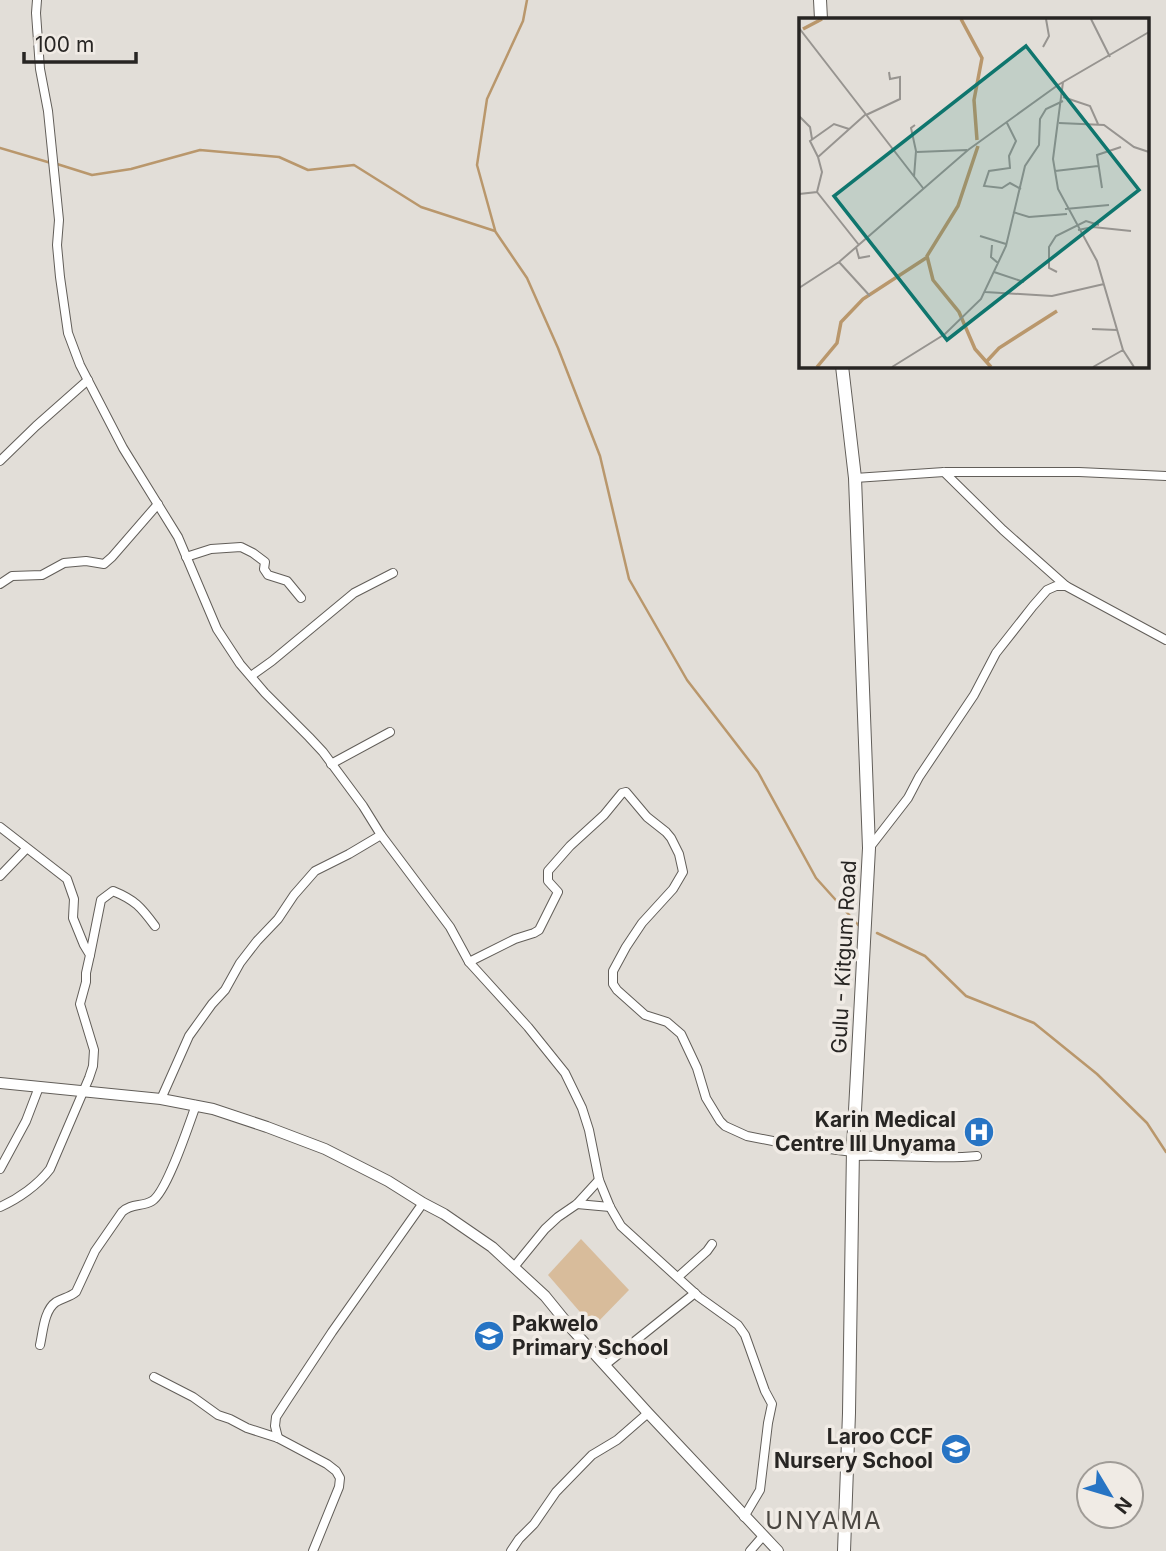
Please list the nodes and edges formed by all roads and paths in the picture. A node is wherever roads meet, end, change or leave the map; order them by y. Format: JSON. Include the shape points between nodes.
{"nodes":[{"id":1,"x":37,"y":0,"type":"edge"},
{"id":2,"x":820,"y":0,"type":"edge"},
{"id":3,"x":821,"y":18,"type":"edge"},
{"id":4,"x":842,"y":368,"type":"edge"},
{"id":5,"x":88,"y":380,"type":"junction"},
{"id":6,"x":0,"y":461,"type":"edge"},
{"id":7,"x":944,"y":472,"type":"junction"},
{"id":8,"x":1166,"y":476,"type":"edge"},
{"id":9,"x":855,"y":478,"type":"junction"},
{"id":10,"x":158,"y":504,"type":"junction"},
{"id":11,"x":186,"y":557,"type":"junction"},
{"id":12,"x":393,"y":573,"type":"dead end"},
{"id":13,"x":0,"y":584,"type":"edge"},
{"id":14,"x":1066,"y":586,"type":"junction"},
{"id":15,"x":301,"y":598,"type":"dead end"},
{"id":16,"x":1166,"y":639,"type":"edge"},
{"id":17,"x":251,"y":676,"type":"junction"},
{"id":18,"x":390,"y":732,"type":"dead end"},
{"id":19,"x":331,"y":764,"type":"junction"},
{"id":20,"x":0,"y":827,"type":"edge"},
{"id":21,"x":382,"y":835,"type":"junction"},
{"id":22,"x":869,"y":848,"type":"junction"},
{"id":23,"x":26,"y":849,"type":"junction"},
{"id":24,"x":0,"y":876,"type":"edge"},
{"id":25,"x":155,"y":926,"type":"dead end"},
{"id":26,"x":90,"y":955,"type":"junction"},
{"id":27,"x":469,"y":962,"type":"junction"},
{"id":28,"x":0,"y":1083,"type":"edge"},
{"id":29,"x":39,"y":1087,"type":"junction"},
{"id":30,"x":82,"y":1091,"type":"junction"},
{"id":31,"x":161,"y":1099,"type":"junction"},
{"id":32,"x":196,"y":1105,"type":"junction"},
{"id":33,"x":853,"y":1154,"type":"junction"},
{"id":34,"x":977,"y":1156,"type":"dead end"},
{"id":35,"x":0,"y":1169,"type":"edge"},
{"id":36,"x":599,"y":1180,"type":"junction"},
{"id":37,"x":423,"y":1203,"type":"junction"},
{"id":38,"x":577,"y":1204,"type":"junction"},
{"id":39,"x":0,"y":1207,"type":"edge"},
{"id":40,"x":610,"y":1207,"type":"junction"},
{"id":41,"x":712,"y":1244,"type":"dead end"},
{"id":42,"x":514,"y":1267,"type":"junction"},
{"id":43,"x":678,"y":1278,"type":"junction"},
{"id":44,"x":695,"y":1293,"type":"junction"},
{"id":45,"x":40,"y":1345,"type":"dead end"},
{"id":46,"x":605,"y":1365,"type":"junction"},
{"id":47,"x":154,"y":1377,"type":"dead end"},
{"id":48,"x":648,"y":1413,"type":"junction"},
{"id":49,"x":278,"y":1438,"type":"junction"},
{"id":50,"x":744,"y":1517,"type":"junction"},
{"id":51,"x":763,"y":1536,"type":"junction"},
{"id":52,"x":313,"y":1551,"type":"edge"},
{"id":53,"x":511,"y":1551,"type":"edge"},
{"id":54,"x":750,"y":1551,"type":"edge"},
{"id":55,"x":778,"y":1551,"type":"edge"},
{"id":56,"x":844,"y":1551,"type":"edge"}],
"edges":[{"from":1,"to":5,"type":"street","via":[[40,69],[60,220],[60,277],[68,333]]},
{"from":2,"to":3,"type":"main road"},
{"from":4,"to":9,"type":"main road","name":"Gulu - Kitgum Road"},
{"from":5,"to":6,"type":"street"},
{"from":5,"to":10,"type":"street"},
{"from":7,"to":8,"type":"street"},
{"from":7,"to":9,"type":"street"},
{"from":7,"to":14,"type":"street"},
{"from":9,"to":22,"type":"main road","name":"Gulu - Kitgum Road"},
{"from":10,"to":11,"type":"street"},
{"from":10,"to":13,"type":"street","via":[[104,564],[64,563],[42,575],[12,576]]},
{"from":11,"to":15,"type":"street","via":[[241,547],[265,562],[268,575],[287,581]]},
{"from":11,"to":17,"type":"street","via":[[217,629]]},
{"from":12,"to":17,"type":"street","via":[[354,593]]},
{"from":14,"to":16,"type":"street"},
{"from":14,"to":22,"type":"street","via":[[1047,590],[1004,641],[908,798]]},
{"from":17,"to":19,"type":"street"},
{"from":18,"to":19,"type":"street"},
{"from":19,"to":21,"type":"street"},
{"from":20,"to":23,"type":"street"},
{"from":21,"to":27,"type":"street","via":[[450,927]]},
{"from":21,"to":31,"type":"street","via":[[315,871],[293,895],[189,1036]]},
{"from":22,"to":33,"type":"main road","name":"Gulu - Kitgum Road"},
{"from":23,"to":24,"type":"street"},
{"from":23,"to":26,"type":"street","via":[[67,879],[74,899],[73,918]]},
{"from":25,"to":26,"type":"street","via":[[136,903],[113,891],[101,900]]},
{"from":26,"to":30,"type":"street","via":[[80,1004],[94,1050],[93,1066]]},
{"from":27,"to":33,"type":"street","via":[[539,930],[558,892],[548,881],[548,871],[626,792],[671,838],[683,872],[625,947],[613,971],[613,984],[645,1015],[667,1022],[681,1034],[706,1098],[724,1126],[747,1136]]},
{"from":27,"to":36,"type":"street","via":[[565,1073],[582,1108]]},
{"from":28,"to":29,"type":"street"},
{"from":29,"to":30,"type":"street"},
{"from":29,"to":35,"type":"street"},
{"from":30,"to":31,"type":"street"},
{"from":30,"to":39,"type":"street","via":[[46,1175]]},
{"from":31,"to":32,"type":"street"},
{"from":32,"to":37,"type":"street","via":[[325,1149]]},
{"from":32,"to":45,"type":"street","via":[[161,1191],[152,1201],[122,1212],[95,1251],[76,1292],[48,1311]]},
{"from":33,"to":34,"type":"street"},
{"from":33,"to":56,"type":"main road","name":"Gulu - Kitgum Road"},
{"from":36,"to":38,"type":"street"},
{"from":36,"to":40,"type":"street"},
{"from":37,"to":42,"type":"street","via":[[468,1229]]},
{"from":37,"to":49,"type":"street","via":[[286,1400],[276,1417]]},
{"from":38,"to":40,"type":"street"},
{"from":38,"to":42,"type":"street","via":[[545,1229]]},
{"from":40,"to":43,"type":"street","via":[[640,1246]]},
{"from":41,"to":43,"type":"street"},
{"from":42,"to":46,"type":"street"},
{"from":43,"to":44,"type":"street"},
{"from":44,"to":46,"type":"street"},
{"from":44,"to":50,"type":"street","via":[[741,1329],[772,1404],[760,1490]]},
{"from":46,"to":48,"type":"street"},
{"from":47,"to":49,"type":"street","via":[[194,1396],[218,1415]]},
{"from":48,"to":50,"type":"street"},
{"from":48,"to":53,"type":"street","via":[[593,1455],[556,1492]]},
{"from":49,"to":52,"type":"street","via":[[327,1464],[340,1478]]},
{"from":50,"to":51,"type":"street"},
{"from":51,"to":54,"type":"street"},
{"from":51,"to":55,"type":"street"}]}
